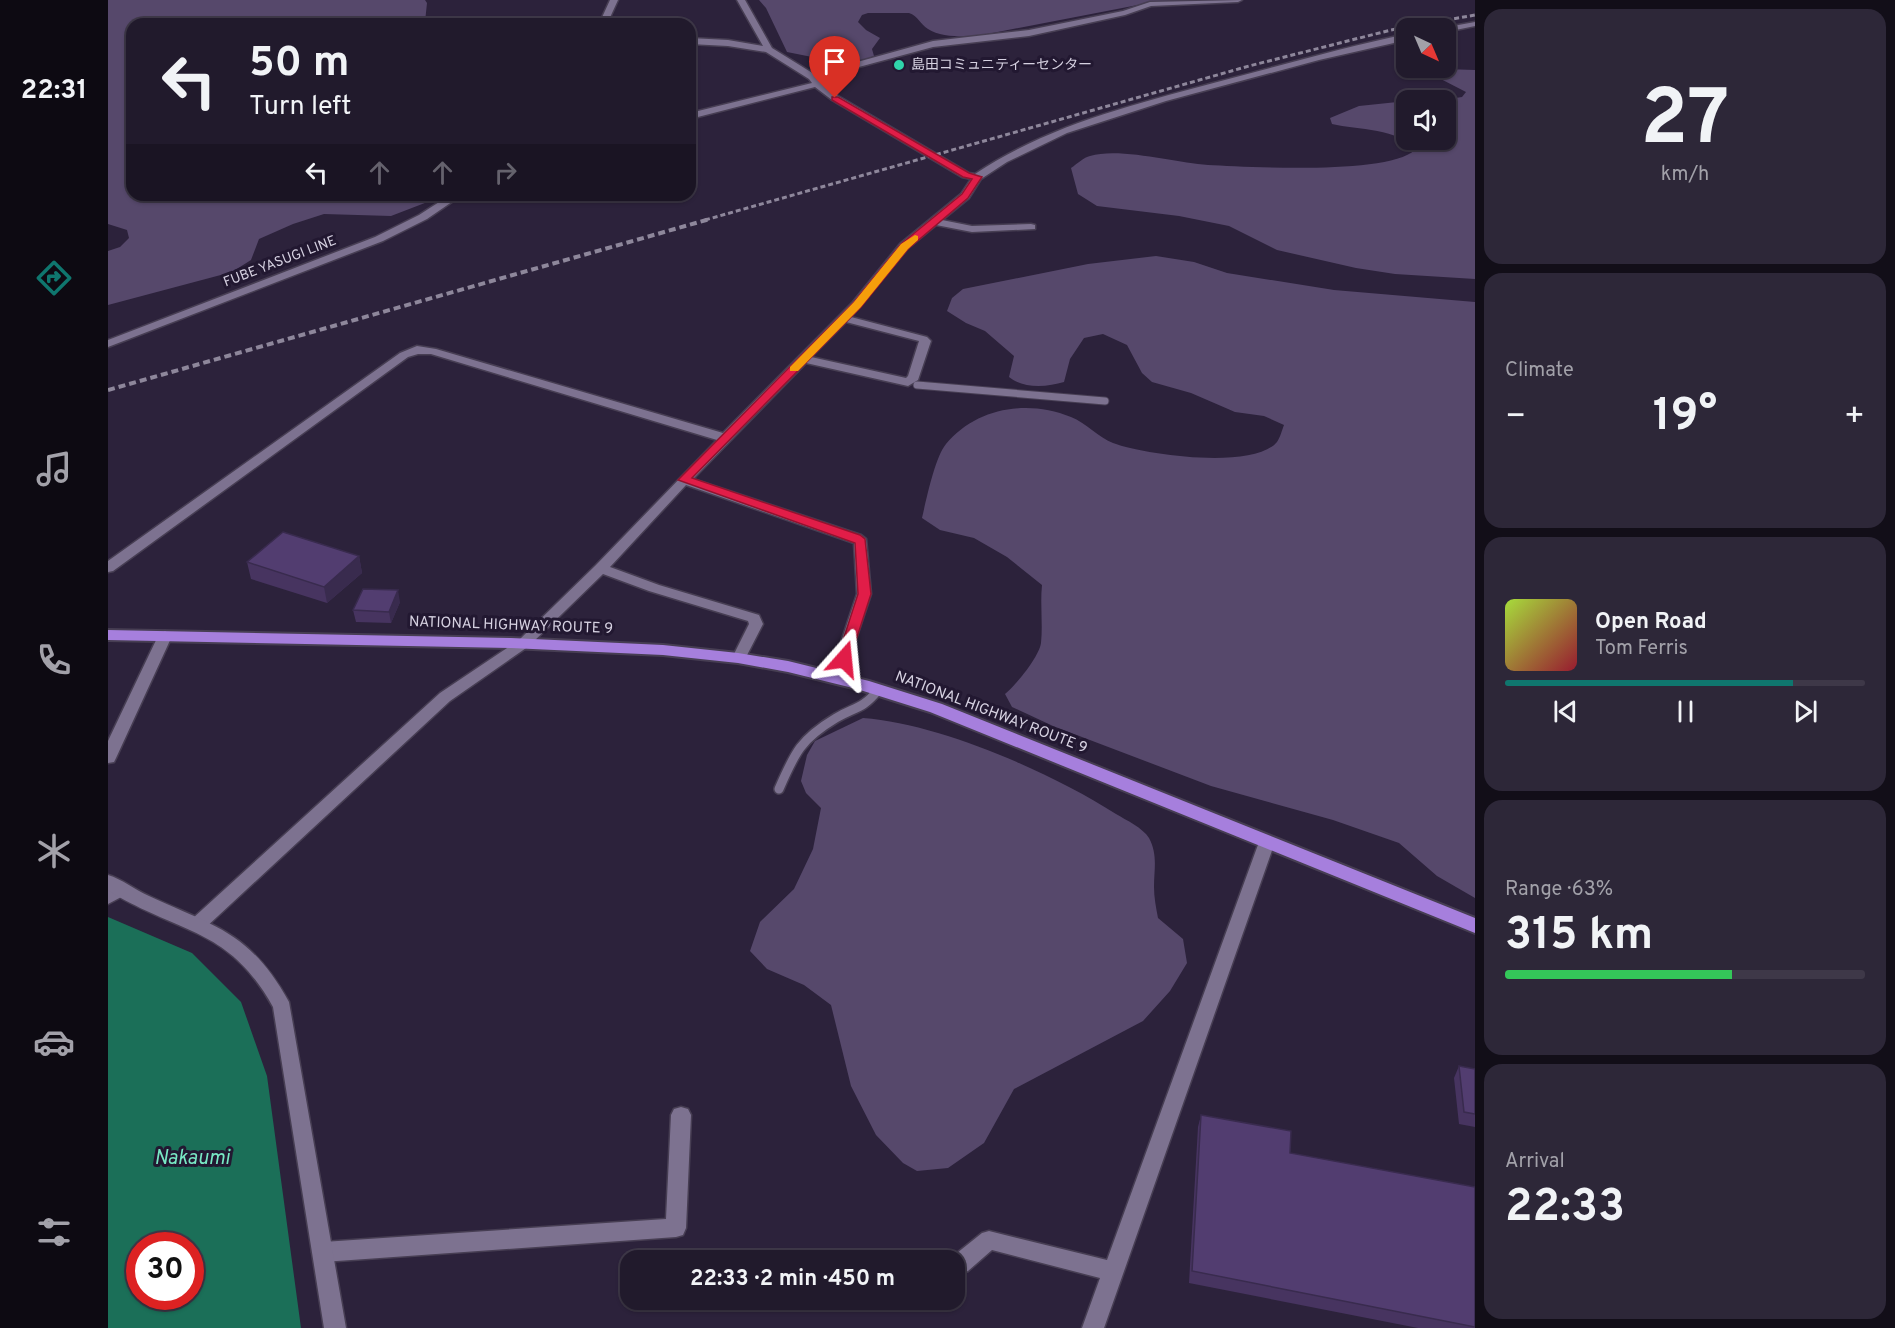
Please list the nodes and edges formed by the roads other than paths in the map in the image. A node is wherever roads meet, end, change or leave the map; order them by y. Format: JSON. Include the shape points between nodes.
{"nodes":[{"id":1,"x":614,"y":0,"type":"edge"},
{"id":2,"x":741,"y":0,"type":"edge"},
{"id":3,"x":1238,"y":0,"type":"edge"},
{"id":4,"x":606,"y":18,"type":"edge"},
{"id":5,"x":1475,"y":24,"type":"edge"},
{"id":6,"x":1456,"y":27,"type":"edge"},
{"id":7,"x":1396,"y":39,"type":"edge"},
{"id":8,"x":696,"y":41,"type":"edge"},
{"id":9,"x":769,"y":50,"type":"junction"},
{"id":10,"x":815,"y":80,"type":"junction"},
{"id":11,"x":696,"y":114,"type":"edge"},
{"id":12,"x":977,"y":177,"type":"junction"},
{"id":13,"x":448,"y":201,"type":"edge"},
{"id":14,"x":934,"y":222,"type":"junction"},
{"id":15,"x":1030,"y":227,"type":"dead end"},
{"id":16,"x":850,"y":320,"type":"dead end"},
{"id":17,"x":108,"y":344,"type":"edge"},
{"id":18,"x":804,"y":359,"type":"junction"},
{"id":19,"x":913,"y":383,"type":"junction"},
{"id":20,"x":1105,"y":401,"type":"dead end"},
{"id":21,"x":725,"y":438,"type":"junction"},
{"id":22,"x":684,"y":480,"type":"junction"},
{"id":23,"x":108,"y":568,"type":"edge"},
{"id":24,"x":601,"y":568,"type":"junction"},
{"id":25,"x":108,"y":634,"type":"edge"},
{"id":26,"x":165,"y":636,"type":"junction"},
{"id":27,"x":524,"y":643,"type":"junction"},
{"id":28,"x":739,"y":658,"type":"junction"},
{"id":29,"x":837,"y":678,"type":"junction"},
{"id":30,"x":878,"y":690,"type":"junction"},
{"id":31,"x":108,"y":758,"type":"edge"},
{"id":32,"x":779,"y":789,"type":"dead end"},
{"id":33,"x":1267,"y":842,"type":"junction"},
{"id":34,"x":112,"y":889,"type":"edge"},
{"id":35,"x":198,"y":924,"type":"junction"},
{"id":36,"x":1475,"y":926,"type":"edge"},
{"id":37,"x":681,"y":1115,"type":"dead end"},
{"id":38,"x":323,"y":1252,"type":"junction"},
{"id":39,"x":965,"y":1260,"type":"edge"},
{"id":40,"x":1112,"y":1271,"type":"junction"},
{"id":41,"x":335,"y":1328,"type":"edge"},
{"id":42,"x":1093,"y":1328,"type":"edge"}],
"edges":[{"from":1,"to":4,"type":"street"},
{"from":2,"to":9,"type":"street"},
{"from":3,"to":10,"type":"street","via":[[1150,4],[1029,33],[933,44]]},
{"from":5,"to":6,"type":"street"},
{"from":7,"to":12,"type":"street","via":[[1351,48],[1099,118],[1027,146]]},
{"from":8,"to":9,"type":"street"},
{"from":9,"to":10,"type":"street"},
{"from":10,"to":11,"type":"street"},
{"from":10,"to":12,"type":"street","via":[[835,98],[966,175]]},
{"from":12,"to":14,"type":"street","via":[[965,196]]},
{"from":13,"to":17,"type":"street","name":"FUBE YASUGI LINE","via":[[379,239]]},
{"from":14,"to":15,"type":"street","via":[[972,229]]},
{"from":14,"to":18,"type":"street","via":[[904,246],[858,304]]},
{"from":16,"to":19,"type":"street","via":[[925,341]]},
{"from":18,"to":19,"type":"street"},
{"from":18,"to":21,"type":"street"},
{"from":19,"to":20,"type":"lane"},
{"from":21,"to":22,"type":"street"},
{"from":21,"to":23,"type":"street","via":[[432,351],[417,350],[404,355]]},
{"from":22,"to":24,"type":"street"},
{"from":22,"to":29,"type":"street","via":[[861,542],[864,594]]},
{"from":24,"to":27,"type":"street"},
{"from":24,"to":28,"type":"street","via":[[754,618],[756,624]]},
{"from":25,"to":26,"type":"highway","name":"NATIONAL HIGHWAY ROUTE 9"},
{"from":26,"to":27,"type":"highway","name":"NATIONAL HIGHWAY ROUTE 9"},
{"from":26,"to":31,"type":"street"},
{"from":27,"to":28,"type":"highway","name":"NATIONAL HIGHWAY ROUTE 9"},
{"from":27,"to":35,"type":"street","via":[[445,697]]},
{"from":28,"to":29,"type":"highway","name":"NATIONAL HIGHWAY ROUTE 9"},
{"from":29,"to":30,"type":"highway","name":"NATIONAL HIGHWAY ROUTE 9"},
{"from":30,"to":32,"type":"lane","via":[[867,704],[837,718],[804,741]]},
{"from":30,"to":33,"type":"highway","name":"NATIONAL HIGHWAY ROUTE 9","via":[[998,732]]},
{"from":33,"to":36,"type":"highway","name":"NATIONAL HIGHWAY ROUTE 9"},
{"from":33,"to":40,"type":"street"},
{"from":34,"to":35,"type":"street"},
{"from":35,"to":38,"type":"street","via":[[244,952],[266,978],[282,1007]]},
{"from":37,"to":38,"type":"street","via":[[676,1228]]},
{"from":38,"to":41,"type":"street"},
{"from":39,"to":40,"type":"street","via":[[989,1240]]},
{"from":40,"to":42,"type":"street"}]}
